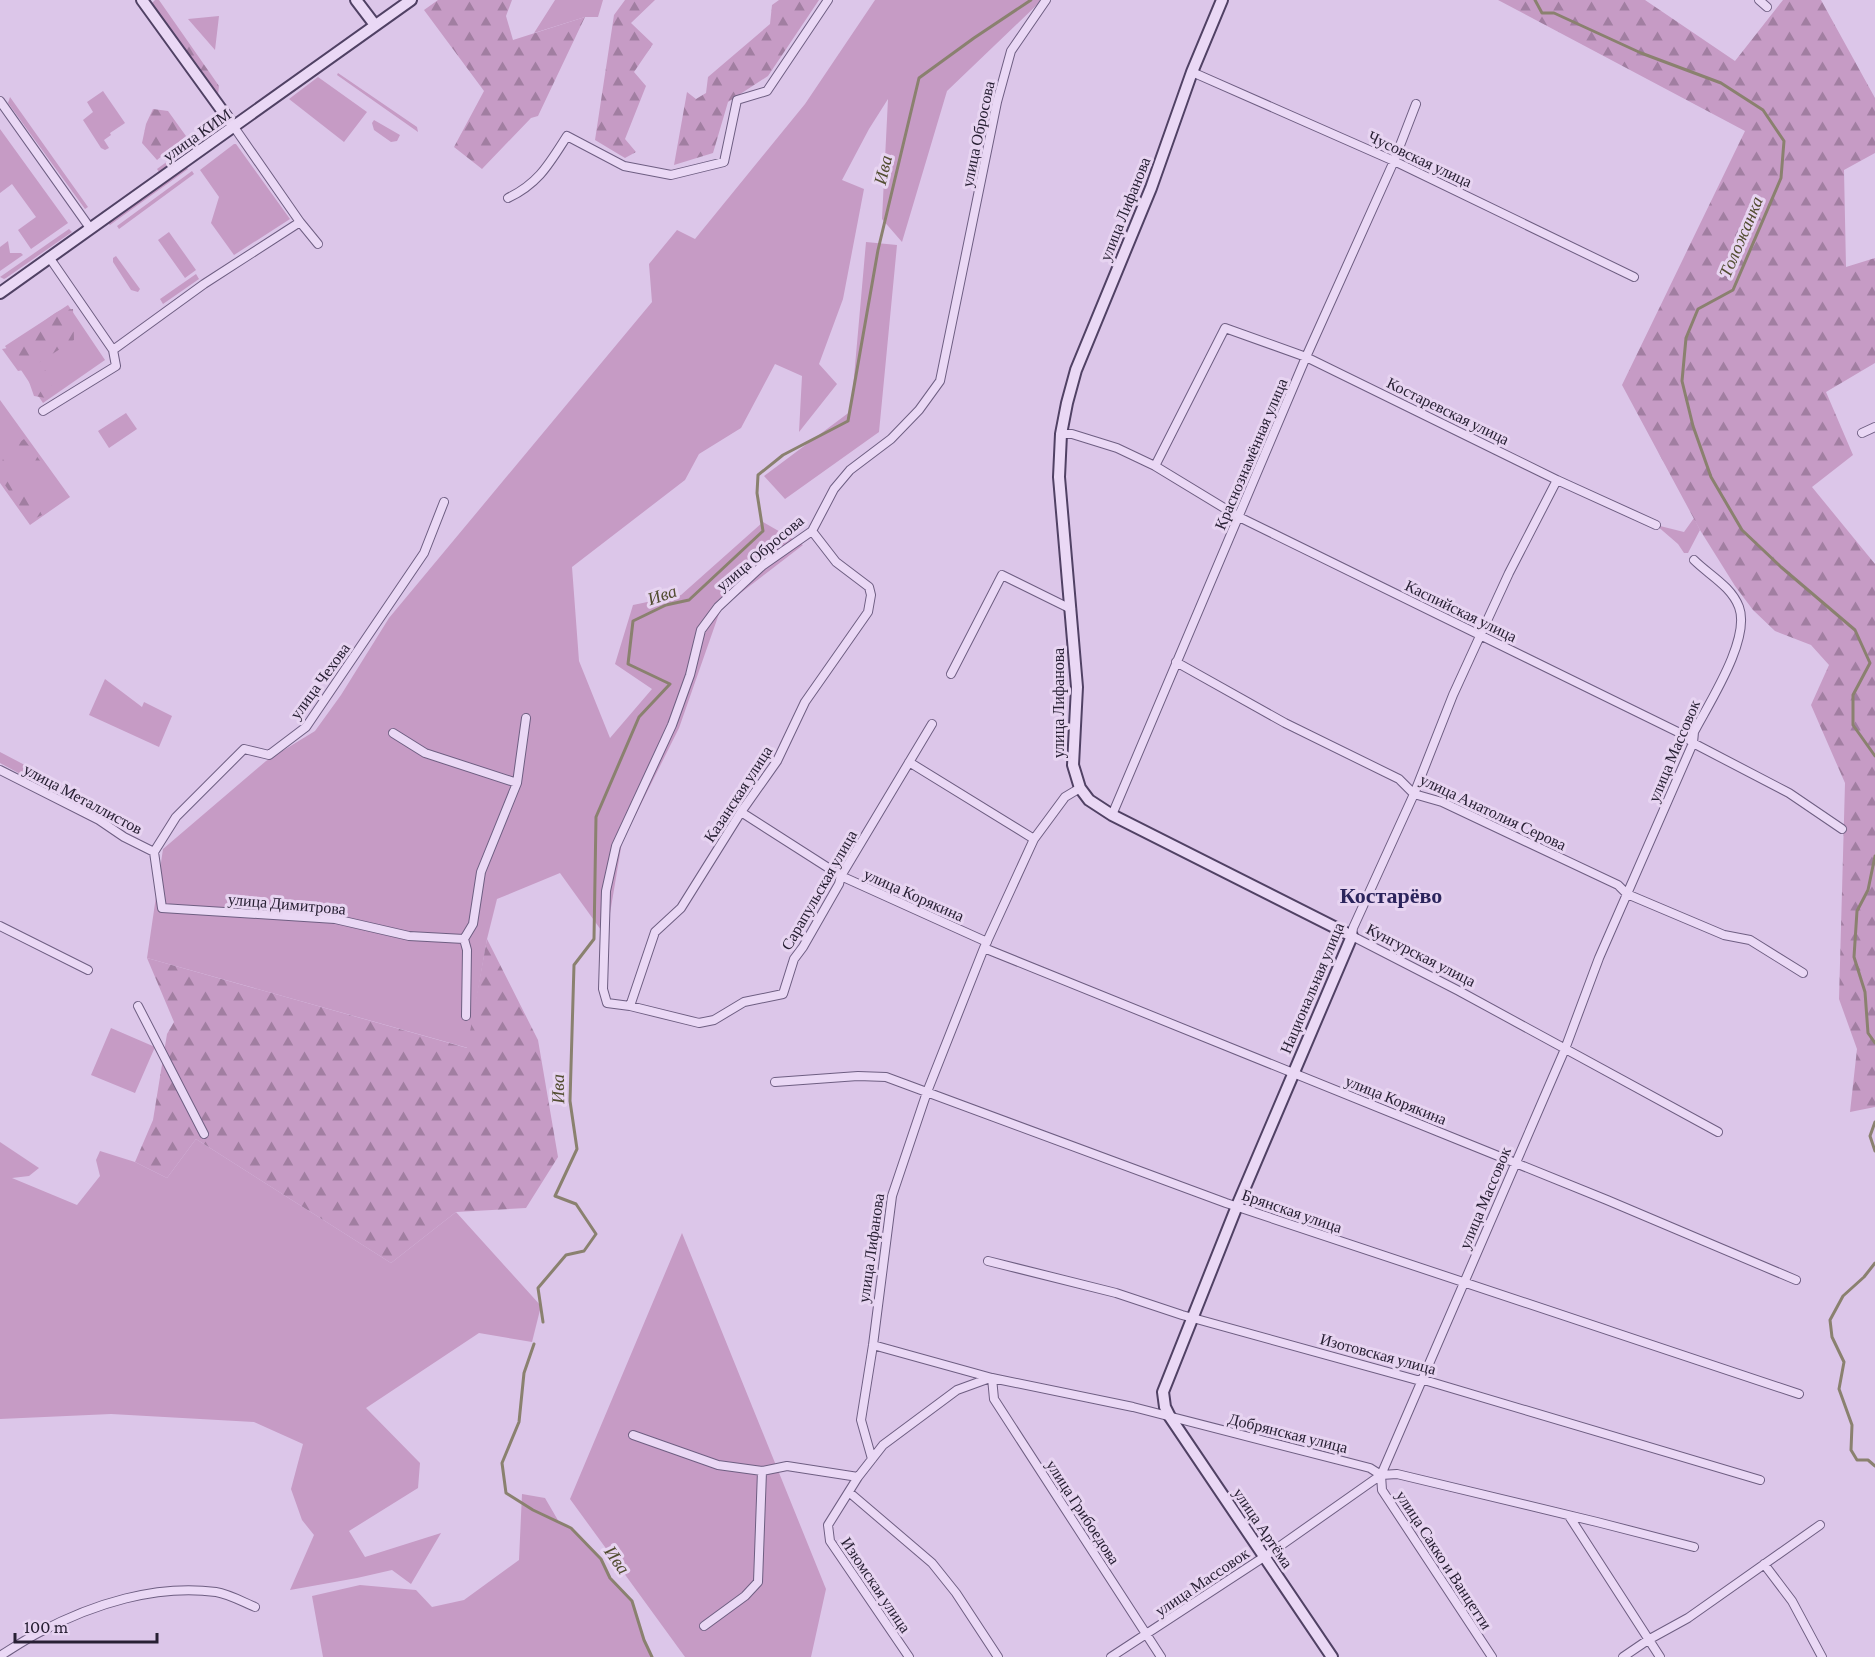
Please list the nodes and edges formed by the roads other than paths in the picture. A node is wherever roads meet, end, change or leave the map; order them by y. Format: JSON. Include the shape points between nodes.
{"nodes":[{"id":1,"x":142,"y":0,"type":"edge"},
{"id":2,"x":356,"y":0,"type":"edge"},
{"id":3,"x":411,"y":0,"type":"edge"},
{"id":4,"x":828,"y":0,"type":"edge"},
{"id":5,"x":1046,"y":0,"type":"edge"},
{"id":6,"x":1222,"y":0,"type":"edge"},
{"id":7,"x":1759,"y":0,"type":"edge"},
{"id":8,"x":1767,"y":7,"type":"dead end"},
{"id":9,"x":375,"y":25,"type":"junction"},
{"id":10,"x":1192,"y":72,"type":"junction"},
{"id":11,"x":0,"y":101,"type":"edge"},
{"id":12,"x":1416,"y":104,"type":"dead end"},
{"id":13,"x":234,"y":127,"type":"junction"},
{"id":14,"x":1394,"y":161,"type":"junction"},
{"id":15,"x":508,"y":198,"type":"dead end"},
{"id":16,"x":300,"y":222,"type":"junction"},
{"id":17,"x":90,"y":228,"type":"junction"},
{"id":18,"x":318,"y":244,"type":"dead end"},
{"id":19,"x":49,"y":257,"type":"junction"},
{"id":20,"x":1634,"y":277,"type":"dead end"},
{"id":21,"x":0,"y":293,"type":"edge"},
{"id":22,"x":113,"y":350,"type":"junction"},
{"id":23,"x":1306,"y":357,"type":"junction"},
{"id":24,"x":43,"y":411,"type":"dead end"},
{"id":25,"x":1875,"y":427,"type":"edge"},
{"id":26,"x":1862,"y":433,"type":"dead end"},
{"id":27,"x":1061,"y":434,"type":"junction"},
{"id":28,"x":1155,"y":466,"type":"junction"},
{"id":29,"x":1557,"y":480,"type":"junction"},
{"id":30,"x":444,"y":502,"type":"dead end"},
{"id":31,"x":1239,"y":517,"type":"junction"},
{"id":32,"x":1656,"y":525,"type":"dead end"},
{"id":33,"x":812,"y":531,"type":"junction"},
{"id":34,"x":1694,"y":560,"type":"dead end"},
{"id":35,"x":1071,"y":609,"type":"junction"},
{"id":36,"x":1480,"y":636,"type":"junction"},
{"id":37,"x":1176,"y":662,"type":"junction"},
{"id":38,"x":951,"y":674,"type":"dead end"},
{"id":39,"x":526,"y":718,"type":"dead end"},
{"id":40,"x":932,"y":724,"type":"dead end"},
{"id":41,"x":393,"y":733,"type":"dead end"},
{"id":42,"x":1693,"y":743,"type":"junction"},
{"id":43,"x":909,"y":762,"type":"junction"},
{"id":44,"x":0,"y":770,"type":"edge"},
{"id":45,"x":517,"y":783,"type":"junction"},
{"id":46,"x":1080,"y":788,"type":"junction"},
{"id":47,"x":1414,"y":794,"type":"junction"},
{"id":48,"x":741,"y":812,"type":"junction"},
{"id":49,"x":1112,"y":815,"type":"junction"},
{"id":50,"x":1842,"y":829,"type":"dead end"},
{"id":51,"x":1034,"y":839,"type":"junction"},
{"id":52,"x":154,"y":852,"type":"junction"},
{"id":53,"x":841,"y":876,"type":"junction"},
{"id":54,"x":1627,"y":894,"type":"junction"},
{"id":55,"x":0,"y":926,"type":"edge"},
{"id":56,"x":1352,"y":936,"type":"junction"},
{"id":57,"x":464,"y":939,"type":"junction"},
{"id":58,"x":985,"y":945,"type":"junction"},
{"id":59,"x":88,"y":970,"type":"dead end"},
{"id":60,"x":1803,"y":973,"type":"dead end"},
{"id":61,"x":138,"y":1006,"type":"dead end"},
{"id":62,"x":630,"y":1006,"type":"junction"},
{"id":63,"x":466,"y":1016,"type":"dead end"},
{"id":64,"x":1565,"y":1049,"type":"junction"},
{"id":65,"x":1293,"y":1072,"type":"junction"},
{"id":66,"x":775,"y":1082,"type":"dead end"},
{"id":67,"x":927,"y":1092,"type":"junction"},
{"id":68,"x":1718,"y":1132,"type":"dead end"},
{"id":69,"x":204,"y":1134,"type":"dead end"},
{"id":70,"x":1514,"y":1163,"type":"junction"},
{"id":71,"x":1237,"y":1206,"type":"junction"},
{"id":72,"x":988,"y":1261,"type":"dead end"},
{"id":73,"x":1796,"y":1280,"type":"dead end"},
{"id":74,"x":1464,"y":1284,"type":"junction"},
{"id":75,"x":1192,"y":1318,"type":"junction"},
{"id":76,"x":873,"y":1345,"type":"junction"},
{"id":77,"x":992,"y":1378,"type":"junction"},
{"id":78,"x":1424,"y":1380,"type":"junction"},
{"id":79,"x":1798,"y":1394,"type":"dead end"},
{"id":80,"x":1170,"y":1416,"type":"junction"},
{"id":81,"x":633,"y":1435,"type":"dead end"},
{"id":82,"x":872,"y":1459,"type":"junction"},
{"id":83,"x":762,"y":1472,"type":"junction"},
{"id":84,"x":1382,"y":1475,"type":"junction"},
{"id":85,"x":858,"y":1477,"type":"junction"},
{"id":86,"x":1760,"y":1480,"type":"dead end"},
{"id":87,"x":850,"y":1493,"type":"junction"},
{"id":88,"x":1569,"y":1516,"type":"junction"},
{"id":89,"x":1820,"y":1525,"type":"dead end"},
{"id":90,"x":1694,"y":1547,"type":"dead end"},
{"id":91,"x":1264,"y":1557,"type":"junction"},
{"id":92,"x":1764,"y":1564,"type":"junction"},
{"id":93,"x":255,"y":1607,"type":"dead end"},
{"id":94,"x":704,"y":1626,"type":"dead end"},
{"id":95,"x":1146,"y":1635,"type":"junction"},
{"id":96,"x":1648,"y":1640,"type":"junction"},
{"id":97,"x":0,"y":1656,"type":"edge"},
{"id":98,"x":909,"y":1657,"type":"edge"},
{"id":99,"x":998,"y":1657,"type":"edge"},
{"id":100,"x":1111,"y":1657,"type":"edge"},
{"id":101,"x":1161,"y":1657,"type":"edge"},
{"id":102,"x":1332,"y":1657,"type":"edge"},
{"id":103,"x":1492,"y":1657,"type":"edge"},
{"id":104,"x":1623,"y":1657,"type":"edge"},
{"id":105,"x":1660,"y":1657,"type":"edge"},
{"id":106,"x":1822,"y":1657,"type":"edge"}],
"edges":[{"from":1,"to":13,"type":"street"},
{"from":2,"to":9,"type":"street"},
{"from":3,"to":9,"type":"street","name":"улица КИМ"},
{"from":4,"to":15,"type":"street","via":[[767,91],[737,100],[724,162],[671,175],[624,166],[567,136],[545,169],[525,189]]},
{"from":5,"to":33,"type":"street","name":"улица Обросова","via":[[1011,51],[940,381],[920,410],[891,440],[850,470],[834,489]]},
{"from":6,"to":10,"type":"street","name":"улица Лифанова"},
{"from":7,"to":8,"type":"street"},
{"from":9,"to":13,"type":"street","name":"улица КИМ"},
{"from":10,"to":14,"type":"street","name":"Чусовская улица"},
{"from":10,"to":27,"type":"street","name":"улица Лифанова","via":[[1150,189],[1076,370]]},
{"from":11,"to":17,"type":"street"},
{"from":12,"to":14,"type":"street","name":"Краснознамённая улица"},
{"from":13,"to":16,"type":"street"},
{"from":13,"to":17,"type":"street","name":"улица КИМ"},
{"from":14,"to":20,"type":"street","name":"Чусовская улица"},
{"from":14,"to":23,"type":"street","name":"Краснознамённая улица"},
{"from":16,"to":18,"type":"street"},
{"from":16,"to":22,"type":"street","via":[[204,284]]},
{"from":17,"to":19,"type":"street","name":"улица КИМ"},
{"from":19,"to":21,"type":"street","name":"улица КИМ"},
{"from":19,"to":22,"type":"street"},
{"from":22,"to":24,"type":"street","via":[[116,366]]},
{"from":23,"to":28,"type":"street","name":"Костаревская улица","via":[[1225,327]]},
{"from":23,"to":29,"type":"street","name":"Костаревская улица"},
{"from":23,"to":31,"type":"street","name":"Краснознамённая улица"},
{"from":25,"to":26,"type":"street"},
{"from":27,"to":28,"type":"street","name":"Каспийская улица","via":[[1117,448]]},
{"from":27,"to":35,"type":"street","name":"улица Лифанова","via":[[1059,477]]},
{"from":28,"to":31,"type":"street","name":"Каспийская улица"},
{"from":29,"to":32,"type":"street","name":"Костаревская улица"},
{"from":29,"to":36,"type":"street","name":"Национальная улица"},
{"from":30,"to":52,"type":"street","name":"улица Чехова","via":[[424,553],[306,727],[269,755],[244,749],[176,817]]},
{"from":31,"to":36,"type":"street","name":"Каспийская улица"},
{"from":31,"to":37,"type":"street","name":"Краснознамённая улица"},
{"from":33,"to":48,"type":"street","name":"Казанская улица","via":[[836,562],[869,587],[868,612],[805,702],[777,761]]},
{"from":33,"to":62,"type":"street","name":"улица Обросова","via":[[762,566],[718,607],[701,630],[672,724],[616,846],[606,891],[603,989],[607,1003]]},
{"from":34,"to":42,"type":"street","name":"улица Массовок","via":[[1726,587],[1740,608],[1741,633],[1734,655],[1694,732]]},
{"from":35,"to":38,"type":"street","via":[[1002,575]]},
{"from":35,"to":46,"type":"street","name":"улица Лифанова","via":[[1077,687],[1073,765]]},
{"from":36,"to":42,"type":"street","name":"Каспийская улица","via":[[1684,735]]},
{"from":36,"to":47,"type":"street","name":"Национальная улица"},
{"from":37,"to":47,"type":"street","name":"улица Анатолия Серова","via":[[1285,723],[1399,779]]},
{"from":37,"to":49,"type":"street","name":"Краснознамённая улица"},
{"from":39,"to":45,"type":"street"},
{"from":40,"to":43,"type":"street","name":"Сарапульская улица"},
{"from":41,"to":45,"type":"street","via":[[425,753]]},
{"from":42,"to":50,"type":"street","name":"Каспийская улица","via":[[1789,793]]},
{"from":42,"to":54,"type":"street","name":"улица Массовок"},
{"from":43,"to":51,"type":"street"},
{"from":43,"to":53,"type":"street","name":"Сарапульская улица"},
{"from":44,"to":52,"type":"street","name":"улица Металлистов"},
{"from":45,"to":57,"type":"street","via":[[481,872],[473,924]]},
{"from":46,"to":49,"type":"street","name":"Кунгурская улица","via":[[1089,800]]},
{"from":46,"to":51,"type":"street","name":"улица Лифанова","via":[[1065,797]]},
{"from":47,"to":54,"type":"street","name":"улица Анатолия Серова","via":[[1442,802],[1618,885]]},
{"from":47,"to":56,"type":"street","name":"Национальная улица"},
{"from":48,"to":53,"type":"street","name":"улица Корякина"},
{"from":48,"to":62,"type":"street","name":"Казанская улица","via":[[681,908],[655,932]]},
{"from":49,"to":56,"type":"street","name":"Кунгурская улица"},
{"from":51,"to":58,"type":"street","name":"улица Лифанова"},
{"from":52,"to":57,"type":"street","name":"улица Димитрова","via":[[162,908],[335,919],[409,936]]},
{"from":53,"to":58,"type":"street","name":"улица Корякина"},
{"from":53,"to":62,"type":"street","name":"Сарапульская улица","via":[[794,958],[783,994],[744,1002],[714,1020],[699,1023]]},
{"from":54,"to":60,"type":"street","name":"улица Анатолия Серова","via":[[1724,935],[1750,940]]},
{"from":54,"to":64,"type":"street","name":"улица Массовок"},
{"from":55,"to":59,"type":"street"},
{"from":56,"to":64,"type":"street","name":"Кунгурская улица"},
{"from":56,"to":65,"type":"street","name":"Национальная улица"},
{"from":57,"to":63,"type":"street"},
{"from":58,"to":65,"type":"street","name":"улица Корякина"},
{"from":58,"to":67,"type":"street","name":"улица Лифанова"},
{"from":61,"to":69,"type":"street"},
{"from":64,"to":68,"type":"street","name":"Кунгурская улица"},
{"from":64,"to":70,"type":"street","name":"улица Массовок"},
{"from":65,"to":70,"type":"street","name":"улица Корякина"},
{"from":65,"to":71,"type":"street","name":"Национальная улица"},
{"from":66,"to":67,"type":"street","name":"Брянская улица","via":[[886,1077]]},
{"from":67,"to":71,"type":"street","name":"Брянская улица"},
{"from":67,"to":76,"type":"street","name":"улица Лифанова","via":[[892,1196]]},
{"from":70,"to":73,"type":"street","name":"улица Корякина"},
{"from":70,"to":74,"type":"street","name":"улица Массовок"},
{"from":71,"to":74,"type":"street","name":"Брянская улица"},
{"from":71,"to":75,"type":"street","name":"Национальная улица"},
{"from":72,"to":75,"type":"street","name":"Изотовская улица","via":[[1116,1293]]},
{"from":74,"to":78,"type":"street","name":"улица Массовок"},
{"from":74,"to":79,"type":"street","name":"Брянская улица"},
{"from":75,"to":78,"type":"street","name":"Изотовская улица"},
{"from":75,"to":80,"type":"street","name":"Национальная улица","via":[[1163,1392]]},
{"from":76,"to":77,"type":"street","name":"Добрянская улица"},
{"from":76,"to":82,"type":"street","name":"улица Лифанова","via":[[861,1420]]},
{"from":77,"to":80,"type":"street","name":"Добрянская улица"},
{"from":77,"to":82,"type":"street","via":[[957,1390],[883,1445]]},
{"from":77,"to":95,"type":"street","name":"улица Грибоедова","via":[[994,1399]]},
{"from":78,"to":84,"type":"street","name":"улица Массовок"},
{"from":78,"to":86,"type":"street","name":"Изотовская улица"},
{"from":80,"to":84,"type":"street","name":"Добрянская улица","via":[[1370,1468]]},
{"from":80,"to":91,"type":"street","name":"улица Артёма"},
{"from":81,"to":83,"type":"street","via":[[718,1465]]},
{"from":82,"to":85,"type":"street"},
{"from":83,"to":85,"type":"street","via":[[787,1466]]},
{"from":83,"to":94,"type":"street","via":[[759,1581]]},
{"from":84,"to":88,"type":"street","name":"Добрянская улица","via":[[1397,1473]]},
{"from":84,"to":91,"type":"street","name":"улица Массовок"},
{"from":84,"to":103,"type":"street","name":"улица Сакко и Ванцетти","via":[[1382,1490]]},
{"from":85,"to":87,"type":"street"},
{"from":87,"to":98,"type":"street","name":"Изюмская улица","via":[[828,1525],[830,1541]]},
{"from":87,"to":99,"type":"street","via":[[932,1563]]},
{"from":88,"to":90,"type":"street","name":"Добрянская улица"},
{"from":88,"to":96,"type":"street"},
{"from":89,"to":92,"type":"street"},
{"from":91,"to":95,"type":"street","name":"улица Массовок"},
{"from":91,"to":102,"type":"street","name":"улица Артёма"},
{"from":92,"to":96,"type":"street","via":[[1688,1618]]},
{"from":92,"to":106,"type":"street","via":[[1792,1601]]},
{"from":93,"to":97,"type":"street","via":[[218,1592],[184,1591],[119,1599],[38,1633]]},
{"from":95,"to":100,"type":"street","name":"улица Массовок"},
{"from":95,"to":101,"type":"street","name":"улица Грибоедова"},
{"from":96,"to":104,"type":"street"},
{"from":96,"to":105,"type":"street"}]}
